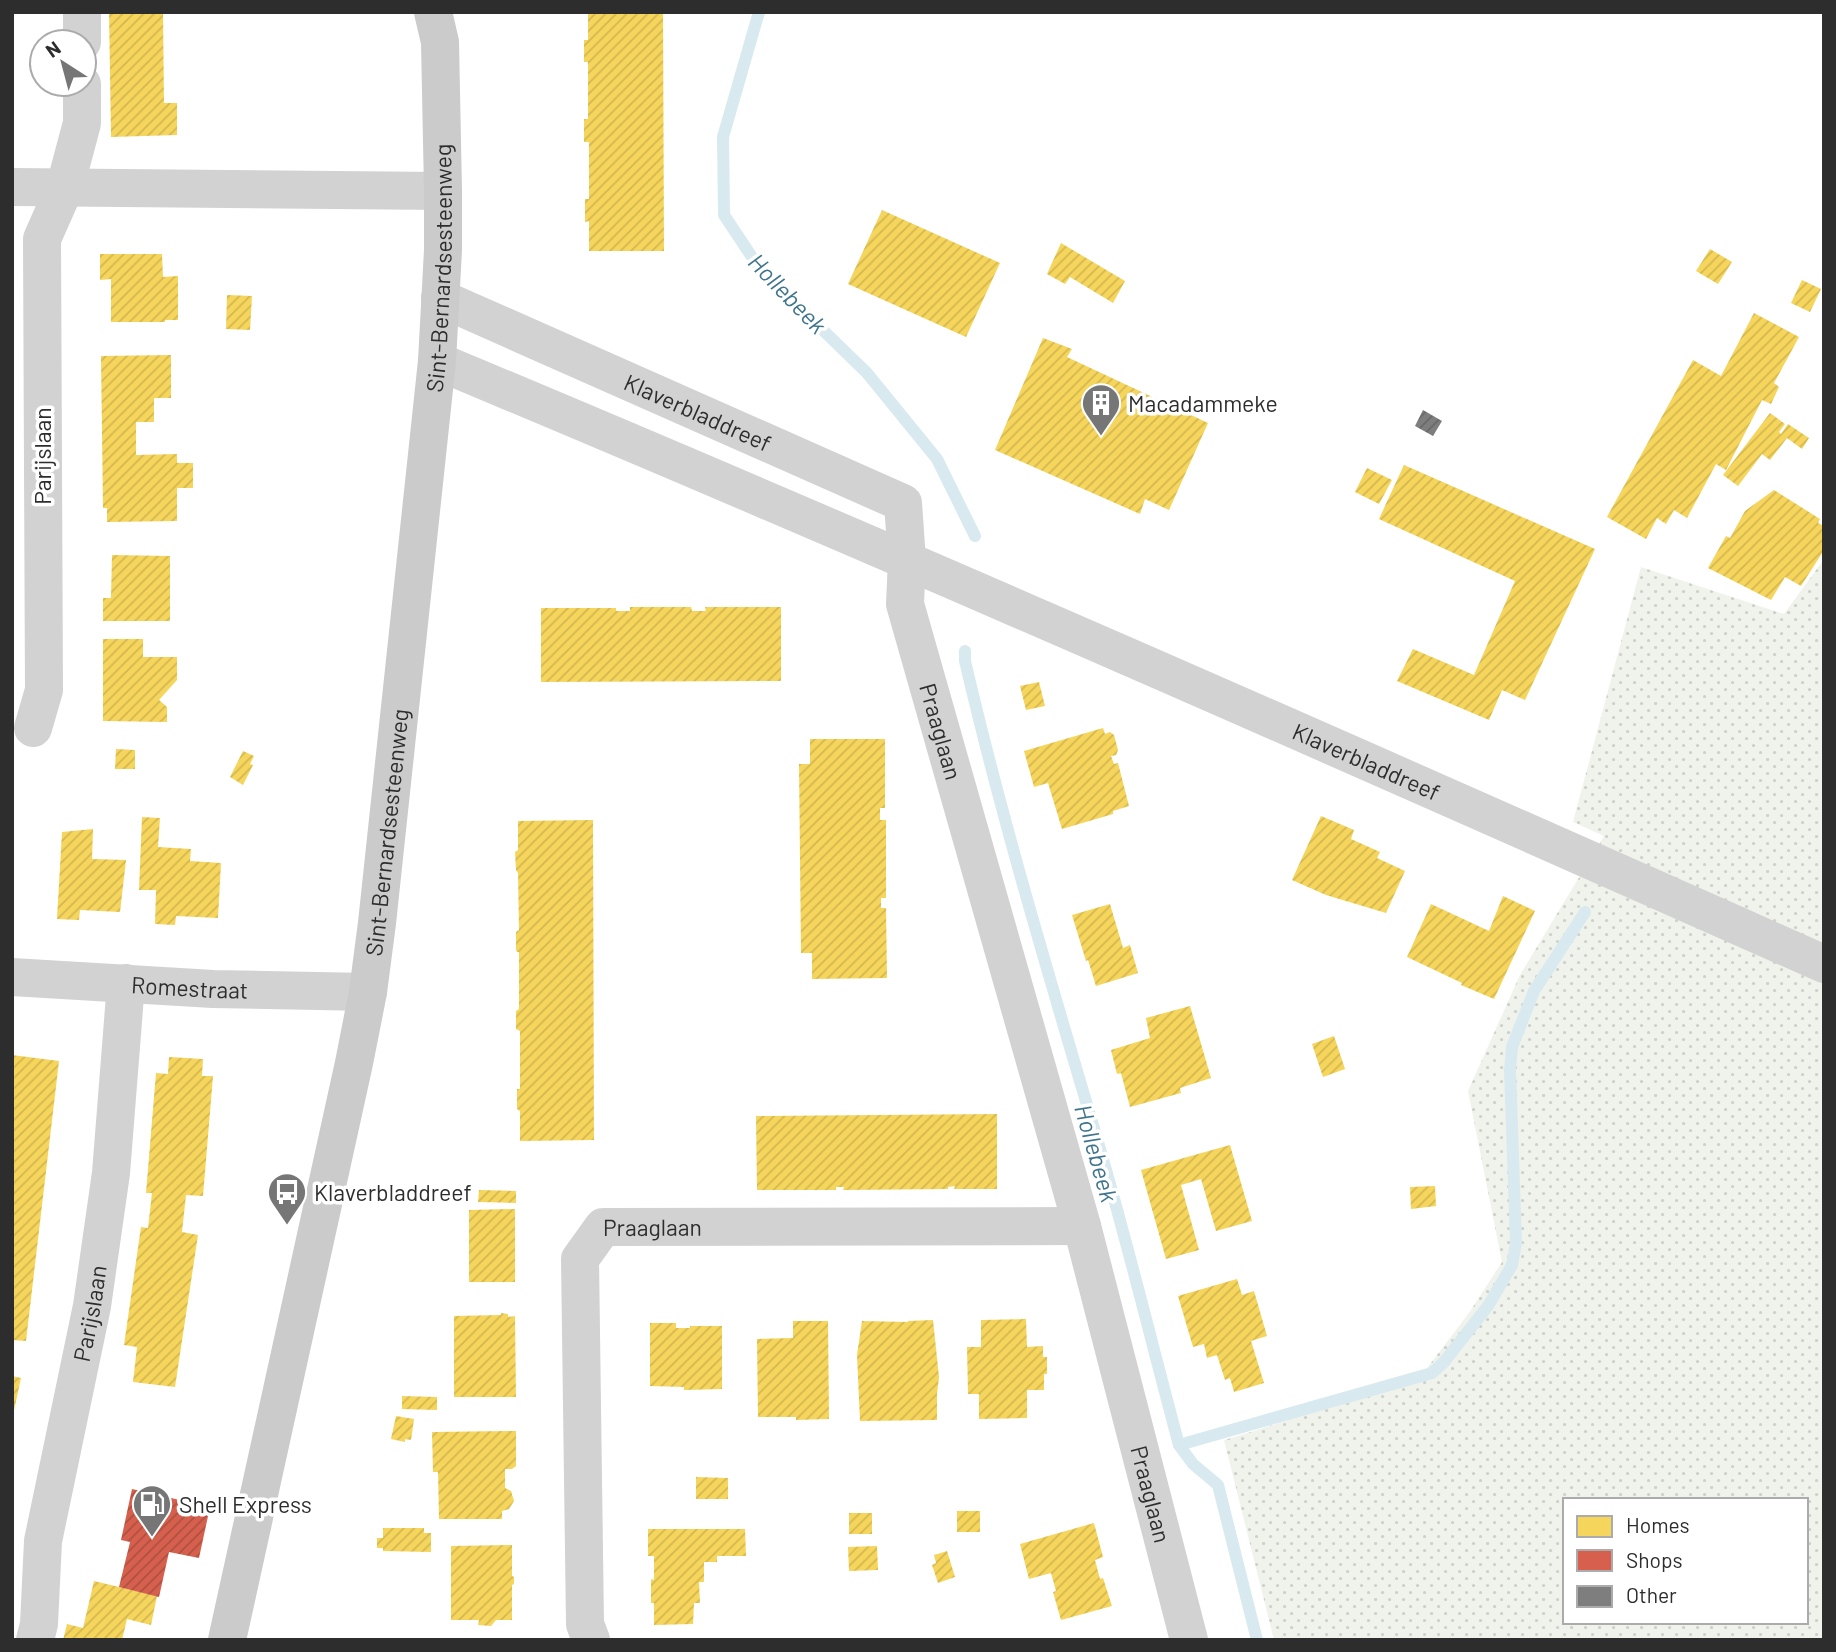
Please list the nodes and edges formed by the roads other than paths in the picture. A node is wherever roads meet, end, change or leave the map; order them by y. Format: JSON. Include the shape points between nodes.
{"nodes":[{"id":1,"x":433,"y":12,"type":"edge"},
{"id":2,"x":82,"y":98,"type":"edge"},
{"id":3,"x":12,"y":187,"type":"edge"},
{"id":4,"x":65,"y":187,"type":"junction"},
{"id":5,"x":443,"y":191,"type":"junction"},
{"id":6,"x":440,"y":298,"type":"junction"},
{"id":7,"x":437,"y":361,"type":"junction"},
{"id":8,"x":27,"y":542,"type":"edge"},
{"id":9,"x":906,"y":560,"type":"junction"},
{"id":10,"x":33,"y":728,"type":"dead end"},
{"id":11,"x":1824,"y":964,"type":"edge"},
{"id":12,"x":12,"y":977,"type":"edge"},
{"id":13,"x":126,"y":983,"type":"junction"},
{"id":14,"x":368,"y":992,"type":"junction"},
{"id":15,"x":1082,"y":1226,"type":"junction"},
{"id":16,"x":35,"y":1640,"type":"edge"},
{"id":17,"x":227,"y":1640,"type":"edge"},
{"id":18,"x":591,"y":1640,"type":"edge"},
{"id":19,"x":1189,"y":1640,"type":"edge"}],
"edges":[{"from":1,"to":5,"type":"main road","name":"Sint-Bernardsesteenweg","via":[[440,42]]},
{"from":2,"to":4,"type":"street","name":"Parijslaan","via":[[82,123]]},
{"from":3,"to":4,"type":"street"},
{"from":4,"to":5,"type":"street"},
{"from":4,"to":8,"type":"street","name":"Parijslaan","via":[[42,239]]},
{"from":5,"to":6,"type":"main road","name":"Sint-Bernardsesteenweg"},
{"from":6,"to":7,"type":"main road","name":"Sint-Bernardsesteenweg"},
{"from":6,"to":9,"type":"street","name":"Klaverbladdreef","via":[[903,503]]},
{"from":7,"to":9,"type":"street","name":"Klaverbladdreef"},
{"from":7,"to":14,"type":"main road","name":"Sint-Bernardsesteenweg"},
{"from":8,"to":10,"type":"street","name":"Parijslaan","via":[[44,690]]},
{"from":9,"to":11,"type":"street","name":"Klaverbladdreef"},
{"from":9,"to":15,"type":"street","name":"Praaglaan","via":[[905,604]]},
{"from":12,"to":13,"type":"street","name":"Romestraat"},
{"from":13,"to":14,"type":"street","name":"Romestraat"},
{"from":13,"to":16,"type":"street","name":"Parijslaan","via":[[111,1173],[92,1306],[43,1541]]},
{"from":14,"to":17,"type":"main road","name":"Sint-Bernardsesteenweg"},
{"from":15,"to":18,"type":"street","name":"Praaglaan","via":[[603,1227],[580,1259],[585,1624]]},
{"from":15,"to":19,"type":"street","name":"Praaglaan"}]}
